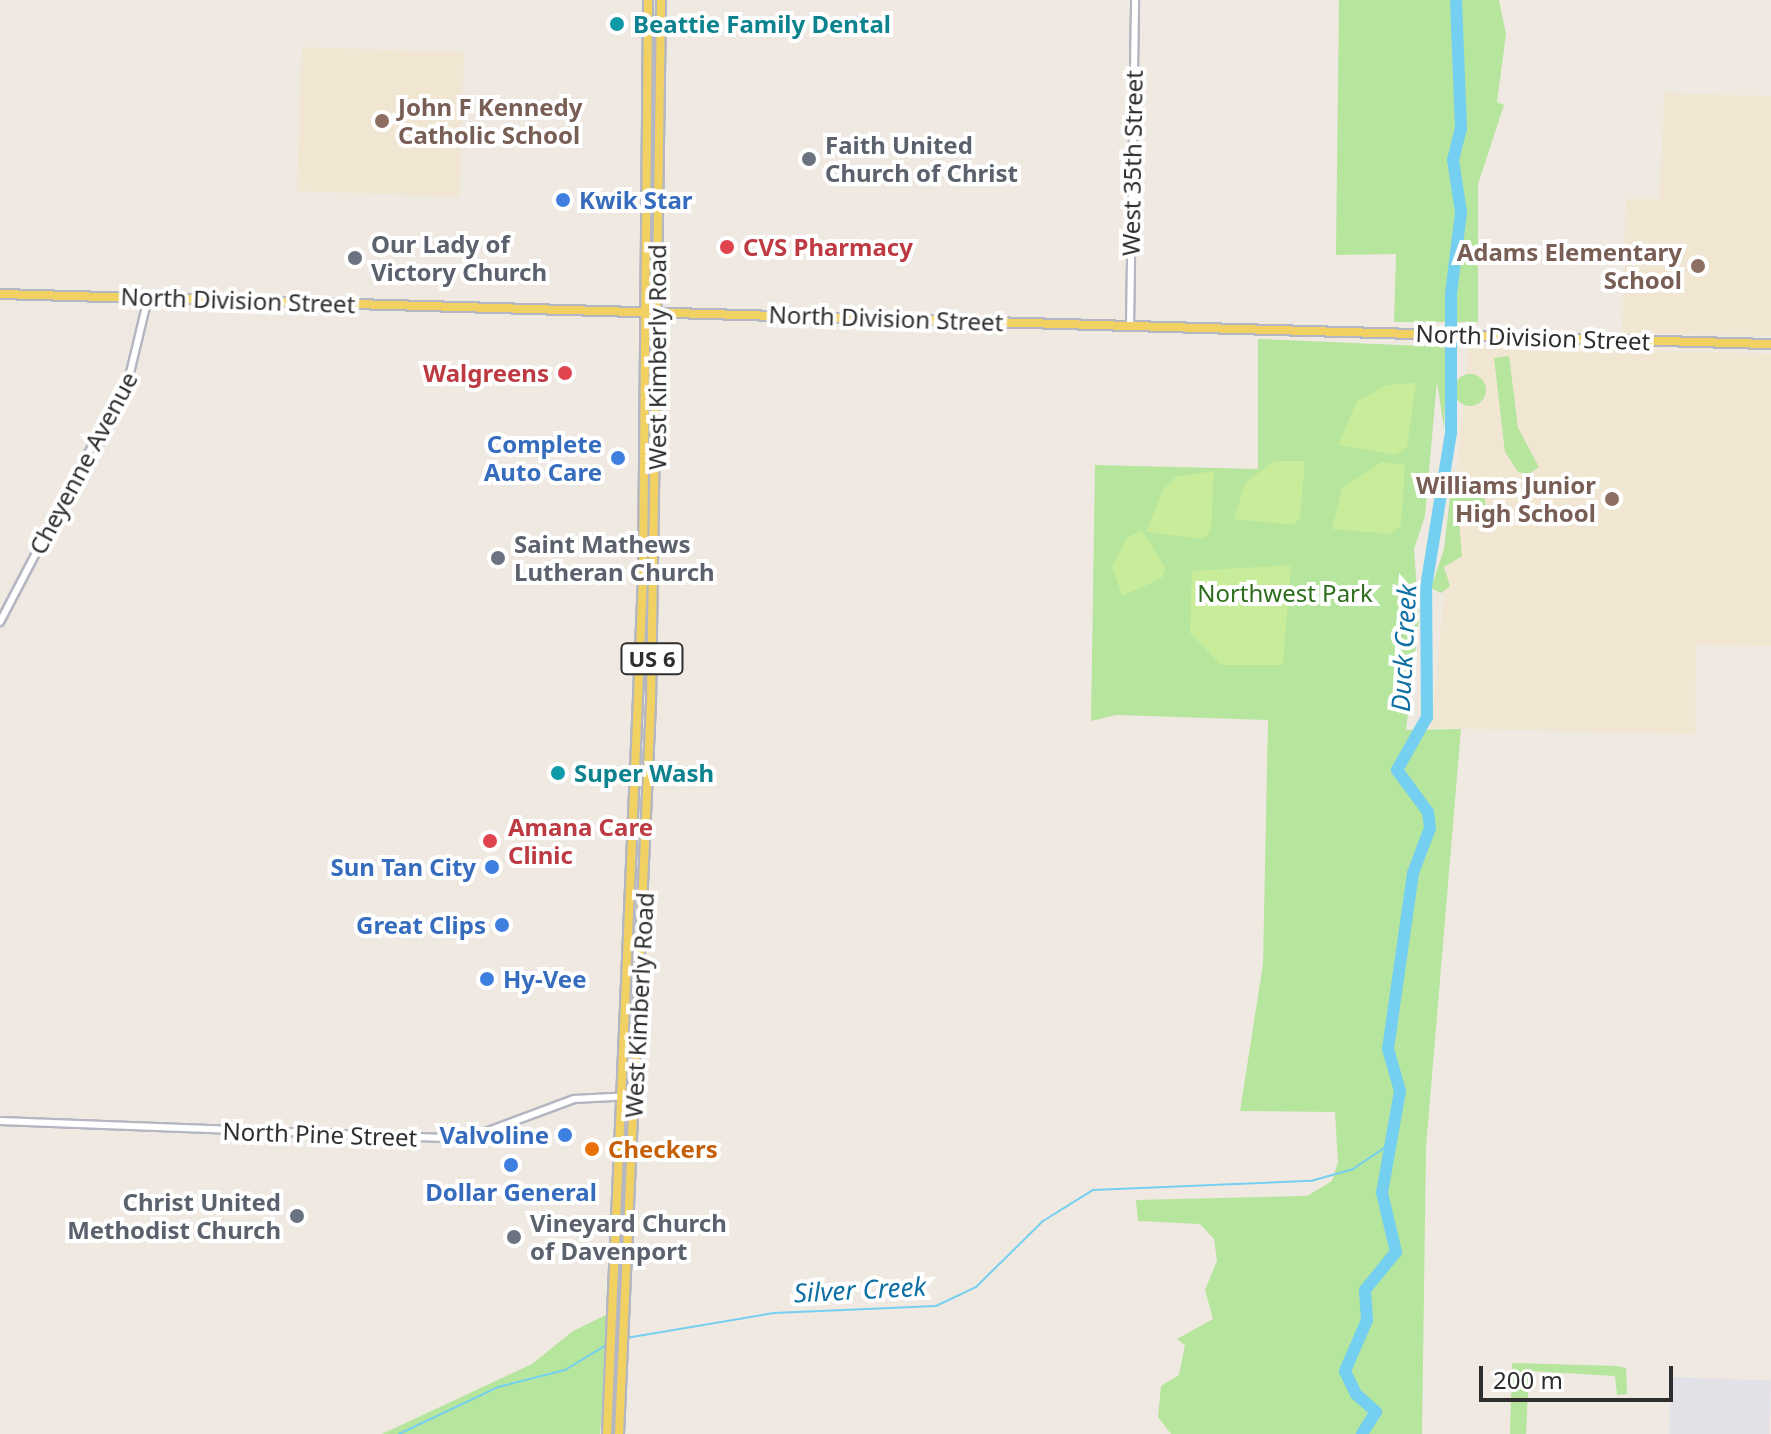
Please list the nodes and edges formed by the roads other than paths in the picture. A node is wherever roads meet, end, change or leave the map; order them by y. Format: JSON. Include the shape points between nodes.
{"nodes":[{"id":1,"x":648,"y":0,"type":"edge"},
{"id":2,"x":661,"y":0,"type":"edge"},
{"id":3,"x":1135,"y":0,"type":"edge"},
{"id":4,"x":0,"y":294,"type":"edge"},
{"id":5,"x":148,"y":298,"type":"junction"},
{"id":6,"x":645,"y":311,"type":"junction"},
{"id":7,"x":657,"y":312,"type":"junction"},
{"id":8,"x":1130,"y":325,"type":"junction"},
{"id":9,"x":1771,"y":344,"type":"edge"},
{"id":10,"x":0,"y":622,"type":"edge"},
{"id":11,"x":623,"y":1095,"type":"junction"},
{"id":12,"x":633,"y":1096,"type":"junction"},
{"id":13,"x":0,"y":1121,"type":"edge"},
{"id":14,"x":607,"y":1434,"type":"edge"},
{"id":15,"x":619,"y":1434,"type":"edge"}],
"edges":[{"from":1,"to":6,"type":"main road","name":"West Kimberly Road","number":"US 6"},
{"from":2,"to":7,"type":"main road","name":"West Kimberly Road","number":"US 6"},
{"from":3,"to":8,"type":"street","name":"West 35th Street"},
{"from":4,"to":5,"type":"main road","name":"North Division Street"},
{"from":5,"to":6,"type":"main road","name":"North Division Street"},
{"from":5,"to":10,"type":"street","name":"Cheyenne Avenue","via":[[130,373]]},
{"from":6,"to":7,"type":"main road","name":"North Division Street"},
{"from":6,"to":11,"type":"main road","name":"West Kimberly Road","number":"US 6"},
{"from":7,"to":8,"type":"main road","name":"North Division Street"},
{"from":7,"to":12,"type":"main road","name":"West Kimberly Road","number":"US 6"},
{"from":8,"to":9,"type":"main road","name":"North Division Street"},
{"from":11,"to":12,"type":"street","name":"North Pine Street"},
{"from":11,"to":13,"type":"street","name":"North Pine Street","via":[[574,1099],[480,1134],[445,1138]]},
{"from":11,"to":14,"type":"main road","name":"West Kimberly Road","number":"US 6"},
{"from":12,"to":15,"type":"main road","name":"West Kimberly Road","number":"US 6"}]}
